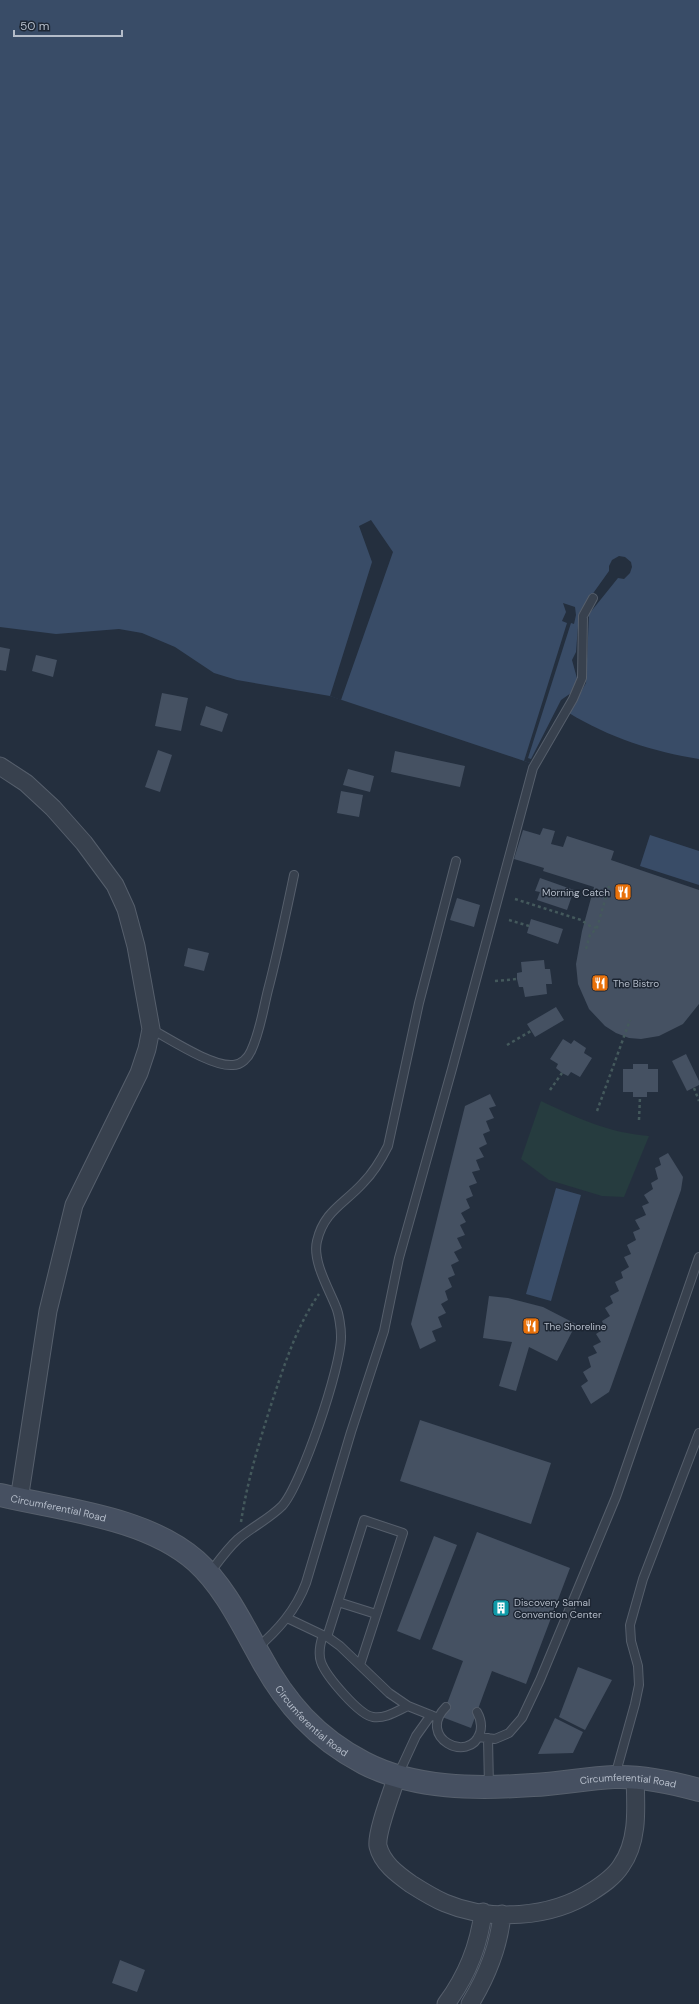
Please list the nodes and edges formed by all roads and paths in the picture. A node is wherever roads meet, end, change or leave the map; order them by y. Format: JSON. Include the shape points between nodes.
{"nodes":[{"id":1,"x":593,"y":598,"type":"dead end"},
{"id":2,"x":0,"y":766,"type":"edge"},
{"id":3,"x":456,"y":861,"type":"dead end"},
{"id":4,"x":294,"y":874,"type":"dead end"},
{"id":5,"x":608,"y":886,"type":"dead end"},
{"id":6,"x":515,"y":899,"type":"dead end"},
{"id":7,"x":509,"y":920,"type":"dead end"},
{"id":8,"x":529,"y":926,"type":"dead end"},
{"id":9,"x":597,"y":928,"type":"junction"},
{"id":10,"x":586,"y":949,"type":"dead end"},
{"id":11,"x":517,"y":979,"type":"dead end"},
{"id":12,"x":495,"y":981,"type":"dead end"},
{"id":13,"x":630,"y":1020,"type":"dead end"},
{"id":14,"x":151,"y":1029,"type":"junction"},
{"id":15,"x":532,"y":1031,"type":"dead end"},
{"id":16,"x":507,"y":1045,"type":"dead end"},
{"id":17,"x":562,"y":1072,"type":"dead end"},
{"id":18,"x":694,"y":1088,"type":"dead end"},
{"id":19,"x":550,"y":1090,"type":"dead end"},
{"id":20,"x":640,"y":1097,"type":"dead end"},
{"id":21,"x":699,"y":1101,"type":"edge"},
{"id":22,"x":597,"y":1111,"type":"dead end"},
{"id":23,"x":639,"y":1120,"type":"dead end"},
{"id":24,"x":699,"y":1257,"type":"edge"},
{"id":25,"x":325,"y":1285,"type":"junction"},
{"id":26,"x":699,"y":1433,"type":"edge"},
{"id":27,"x":9,"y":1497,"type":"edge"},
{"id":28,"x":238,"y":1539,"type":"junction"},
{"id":29,"x":209,"y":1574,"type":"junction"},
{"id":30,"x":338,"y":1602,"type":"junction"},
{"id":31,"x":376,"y":1614,"type":"junction"},
{"id":32,"x":287,"y":1618,"type":"junction"},
{"id":33,"x":325,"y":1636,"type":"junction"},
{"id":34,"x":256,"y":1649,"type":"junction"},
{"id":35,"x":360,"y":1664,"type":"junction"},
{"id":36,"x":408,"y":1706,"type":"junction"},
{"id":37,"x":446,"y":1707,"type":"dead end"},
{"id":38,"x":477,"y":1712,"type":"dead end"},
{"id":39,"x":435,"y":1716,"type":"junction"},
{"id":40,"x":478,"y":1737,"type":"junction"},
{"id":41,"x":488,"y":1738,"type":"junction"},
{"id":42,"x":397,"y":1776,"type":"junction"},
{"id":43,"x":625,"y":1778,"type":"junction"},
{"id":44,"x":489,"y":1787,"type":"junction"},
{"id":45,"x":699,"y":1790,"type":"edge"},
{"id":46,"x":483,"y":1912,"type":"junction"},
{"id":47,"x":502,"y":1914,"type":"junction"},
{"id":48,"x":446,"y":2004,"type":"edge"},
{"id":49,"x":470,"y":2004,"type":"edge"}],
"edges":[{"from":1,"to":32,"type":"lane","via":[[583,616],[582,678],[573,699],[533,768],[399,1258],[384,1331],[350,1432],[306,1583],[300,1599]]},
{"from":2,"to":14,"type":"street","via":[[26,783],[53,808],[84,843],[114,885],[126,909],[136,946]]},
{"from":3,"to":25,"type":"lane","via":[[419,1003],[388,1146],[378,1165],[363,1184],[324,1221],[316,1243]]},
{"from":4,"to":14,"type":"lane","via":[[285,923],[258,1031],[243,1062],[234,1066],[224,1065]]},
{"from":5,"to":9,"type":"path"},
{"from":6,"to":9,"type":"path","via":[[581,920]]},
{"from":7,"to":8,"type":"path"},
{"from":9,"to":10,"type":"path","via":[[590,935]]},
{"from":11,"to":12,"type":"path"},
{"from":13,"to":22,"type":"path"},
{"from":14,"to":27,"type":"street","via":[[139,1073],[74,1205],[48,1311]]},
{"from":15,"to":16,"type":"path"},
{"from":17,"to":19,"type":"path"},
{"from":18,"to":21,"type":"path"},
{"from":20,"to":23,"type":"path"},
{"from":24,"to":41,"type":"lane","via":[[616,1497],[540,1680],[522,1718],[509,1733],[495,1739]]},
{"from":25,"to":28,"type":"path","via":[[305,1314],[284,1367],[256,1451]]},
{"from":25,"to":28,"type":"lane","via":[[337,1308],[341,1337],[334,1375],[303,1469],[283,1505],[260,1525]]},
{"from":26,"to":43,"type":"lane","via":[[643,1579],[631,1620],[630,1633],[638,1666],[639,1685]]},
{"from":27,"to":29,"type":"main road","name":"Circumferential Road","via":[[112,1520],[164,1539],[196,1561]]},
{"from":28,"to":29,"type":"lane"},
{"from":29,"to":34,"type":"main road","name":"Circumferential Road","via":[[236,1612]]},
{"from":30,"to":31,"type":"lane"},
{"from":30,"to":31,"type":"lane","via":[[364,1520],[403,1533]]},
{"from":30,"to":33,"type":"lane"},
{"from":31,"to":35,"type":"lane"},
{"from":32,"to":33,"type":"lane"},
{"from":32,"to":34,"type":"lane"},
{"from":33,"to":35,"type":"lane"},
{"from":33,"to":36,"type":"lane","via":[[320,1645],[321,1662],[327,1674],[363,1713],[380,1717]]},
{"from":34,"to":42,"type":"main road","name":"Circumferential Road","via":[[296,1712],[319,1734],[365,1763]]},
{"from":35,"to":36,"type":"lane","via":[[389,1693]]},
{"from":36,"to":39,"type":"lane"},
{"from":37,"to":39,"type":"lane"},
{"from":38,"to":40,"type":"lane","via":[[481,1724]]},
{"from":39,"to":40,"type":"lane","via":[[441,1739],[448,1744],[464,1747]]},
{"from":39,"to":42,"type":"lane","via":[[416,1736]]},
{"from":40,"to":41,"type":"lane"},
{"from":41,"to":44,"type":"lane"},
{"from":42,"to":44,"type":"main road","name":"Circumferential Road","via":[[444,1785]]},
{"from":42,"to":46,"type":"street","via":[[379,1834],[378,1844],[386,1864],[424,1893],[446,1904]]},
{"from":43,"to":44,"type":"main road","name":"Circumferential Road"},
{"from":43,"to":45,"type":"main road","name":"Circumferential Road","via":[[668,1782]]},
{"from":43,"to":47,"type":"street","via":[[634,1836],[622,1866],[613,1876],[587,1895],[568,1904],[535,1913]]},
{"from":46,"to":47,"type":"street"},
{"from":46,"to":48,"type":"street","via":[[472,1959]]},
{"from":47,"to":49,"type":"street","via":[[497,1945],[490,1966]]}]}
